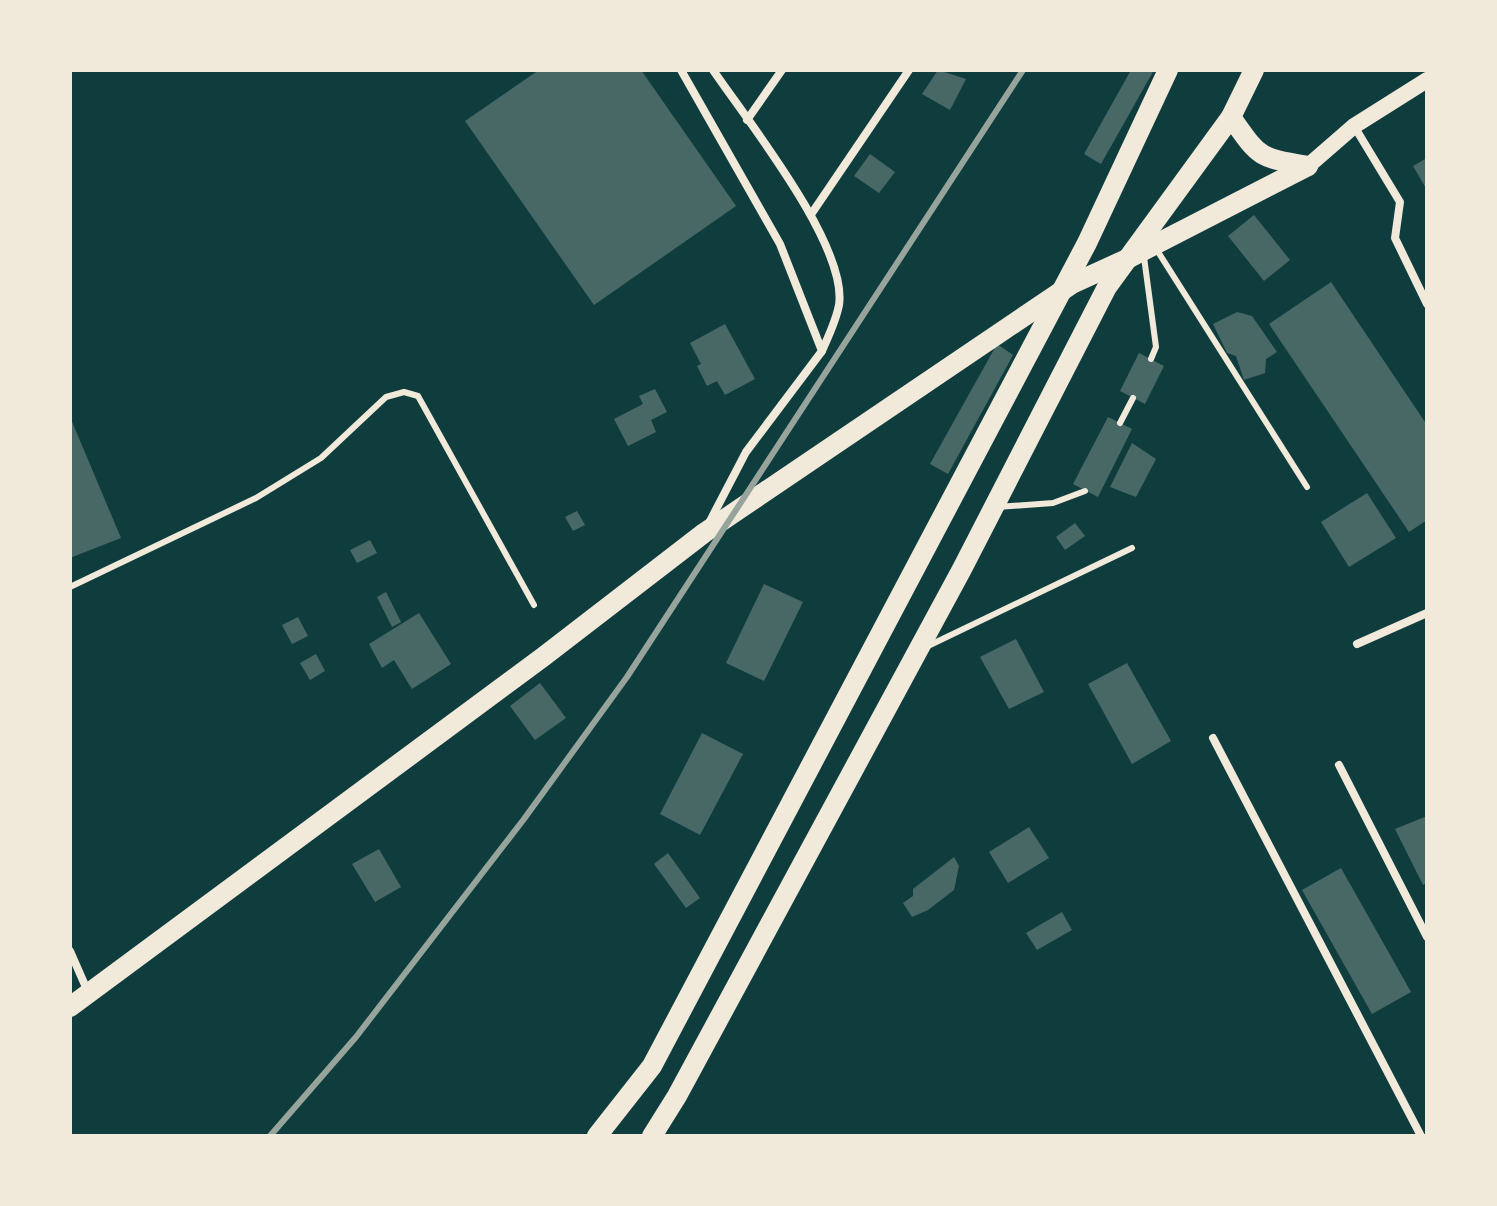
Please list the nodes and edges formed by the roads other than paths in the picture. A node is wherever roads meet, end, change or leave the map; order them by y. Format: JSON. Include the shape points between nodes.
{"nodes":[{"id":1,"x":681,"y":70,"type":"edge"},
{"id":2,"x":713,"y":70,"type":"edge"},
{"id":3,"x":782,"y":70,"type":"edge"},
{"id":4,"x":909,"y":70,"type":"edge"},
{"id":5,"x":1168,"y":70,"type":"edge"},
{"id":6,"x":1254,"y":70,"type":"edge"},
{"id":7,"x":1427,"y":80,"type":"edge"},
{"id":8,"x":1231,"y":117,"type":"junction"},
{"id":9,"x":747,"y":120,"type":"junction"},
{"id":10,"x":1354,"y":126,"type":"junction"},
{"id":11,"x":1308,"y":166,"type":"junction"},
{"id":12,"x":812,"y":213,"type":"junction"},
{"id":13,"x":1142,"y":252,"type":"junction"},
{"id":14,"x":1062,"y":290,"type":"junction"},
{"id":15,"x":1427,"y":304,"type":"edge"},
{"id":16,"x":1017,"y":321,"type":"junction"},
{"id":17,"x":1028,"y":350,"type":"junction"},
{"id":18,"x":822,"y":351,"type":"junction"},
{"id":19,"x":1151,"y":359,"type":"dead end"},
{"id":20,"x":1133,"y":398,"type":"dead end"},
{"id":21,"x":1120,"y":423,"type":"dead end"},
{"id":22,"x":1307,"y":487,"type":"dead end"},
{"id":23,"x":1085,"y":491,"type":"dead end"},
{"id":24,"x":994,"y":508,"type":"junction"},
{"id":25,"x":704,"y":533,"type":"junction"},
{"id":26,"x":1132,"y":548,"type":"dead end"},
{"id":27,"x":70,"y":587,"type":"edge"},
{"id":28,"x":534,"y":605,"type":"dead end"},
{"id":29,"x":1427,"y":613,"type":"edge"},
{"id":30,"x":1357,"y":644,"type":"dead end"},
{"id":31,"x":917,"y":651,"type":"junction"},
{"id":32,"x":1213,"y":738,"type":"dead end"},
{"id":33,"x":1339,"y":765,"type":"dead end"},
{"id":34,"x":1427,"y":937,"type":"edge"},
{"id":35,"x":70,"y":951,"type":"edge"},
{"id":36,"x":88,"y":992,"type":"junction"},
{"id":37,"x":70,"y":1007,"type":"edge"},
{"id":38,"x":597,"y":1136,"type":"edge"},
{"id":39,"x":652,"y":1136,"type":"edge"},
{"id":40,"x":1421,"y":1136,"type":"edge"}],
"edges":[{"from":1,"to":18,"type":"street","via":[[780,244]]},
{"from":2,"to":9,"type":"street"},
{"from":3,"to":9,"type":"street"},
{"from":4,"to":12,"type":"street"},
{"from":5,"to":14,"type":"main road"},
{"from":6,"to":8,"type":"main road"},
{"from":7,"to":10,"type":"main road"},
{"from":8,"to":11,"type":"main road","via":[[1255,152]]},
{"from":8,"to":13,"type":"main road"},
{"from":9,"to":12,"type":"street"},
{"from":10,"to":11,"type":"main road"},
{"from":10,"to":15,"type":"street","via":[[1400,202],[1395,238]]},
{"from":11,"to":13,"type":"main road"},
{"from":12,"to":18,"type":"street","via":[[831,258],[839,303]]},
{"from":13,"to":14,"type":"main road"},
{"from":13,"to":19,"type":"lane","via":[[1156,347]]},
{"from":13,"to":22,"type":"lane"},
{"from":13,"to":24,"type":"main road","via":[[1107,287]]},
{"from":14,"to":16,"type":"main road"},
{"from":14,"to":17,"type":"main road"},
{"from":16,"to":17,"type":"main road"},
{"from":16,"to":25,"type":"main road"},
{"from":17,"to":38,"type":"main road","via":[[652,1066]]},
{"from":18,"to":25,"type":"street","via":[[746,452]]},
{"from":20,"to":21,"type":"lane"},
{"from":23,"to":24,"type":"lane","via":[[1053,503]]},
{"from":24,"to":31,"type":"main road"},
{"from":25,"to":36,"type":"main road"},
{"from":26,"to":31,"type":"lane"},
{"from":27,"to":28,"type":"lane","via":[[256,498],[321,458],[386,397],[404,392],[418,396]]},
{"from":29,"to":30,"type":"street"},
{"from":31,"to":39,"type":"main road"},
{"from":32,"to":40,"type":"street"},
{"from":33,"to":34,"type":"street"},
{"from":35,"to":36,"type":"street"},
{"from":36,"to":37,"type":"main road"}]}
